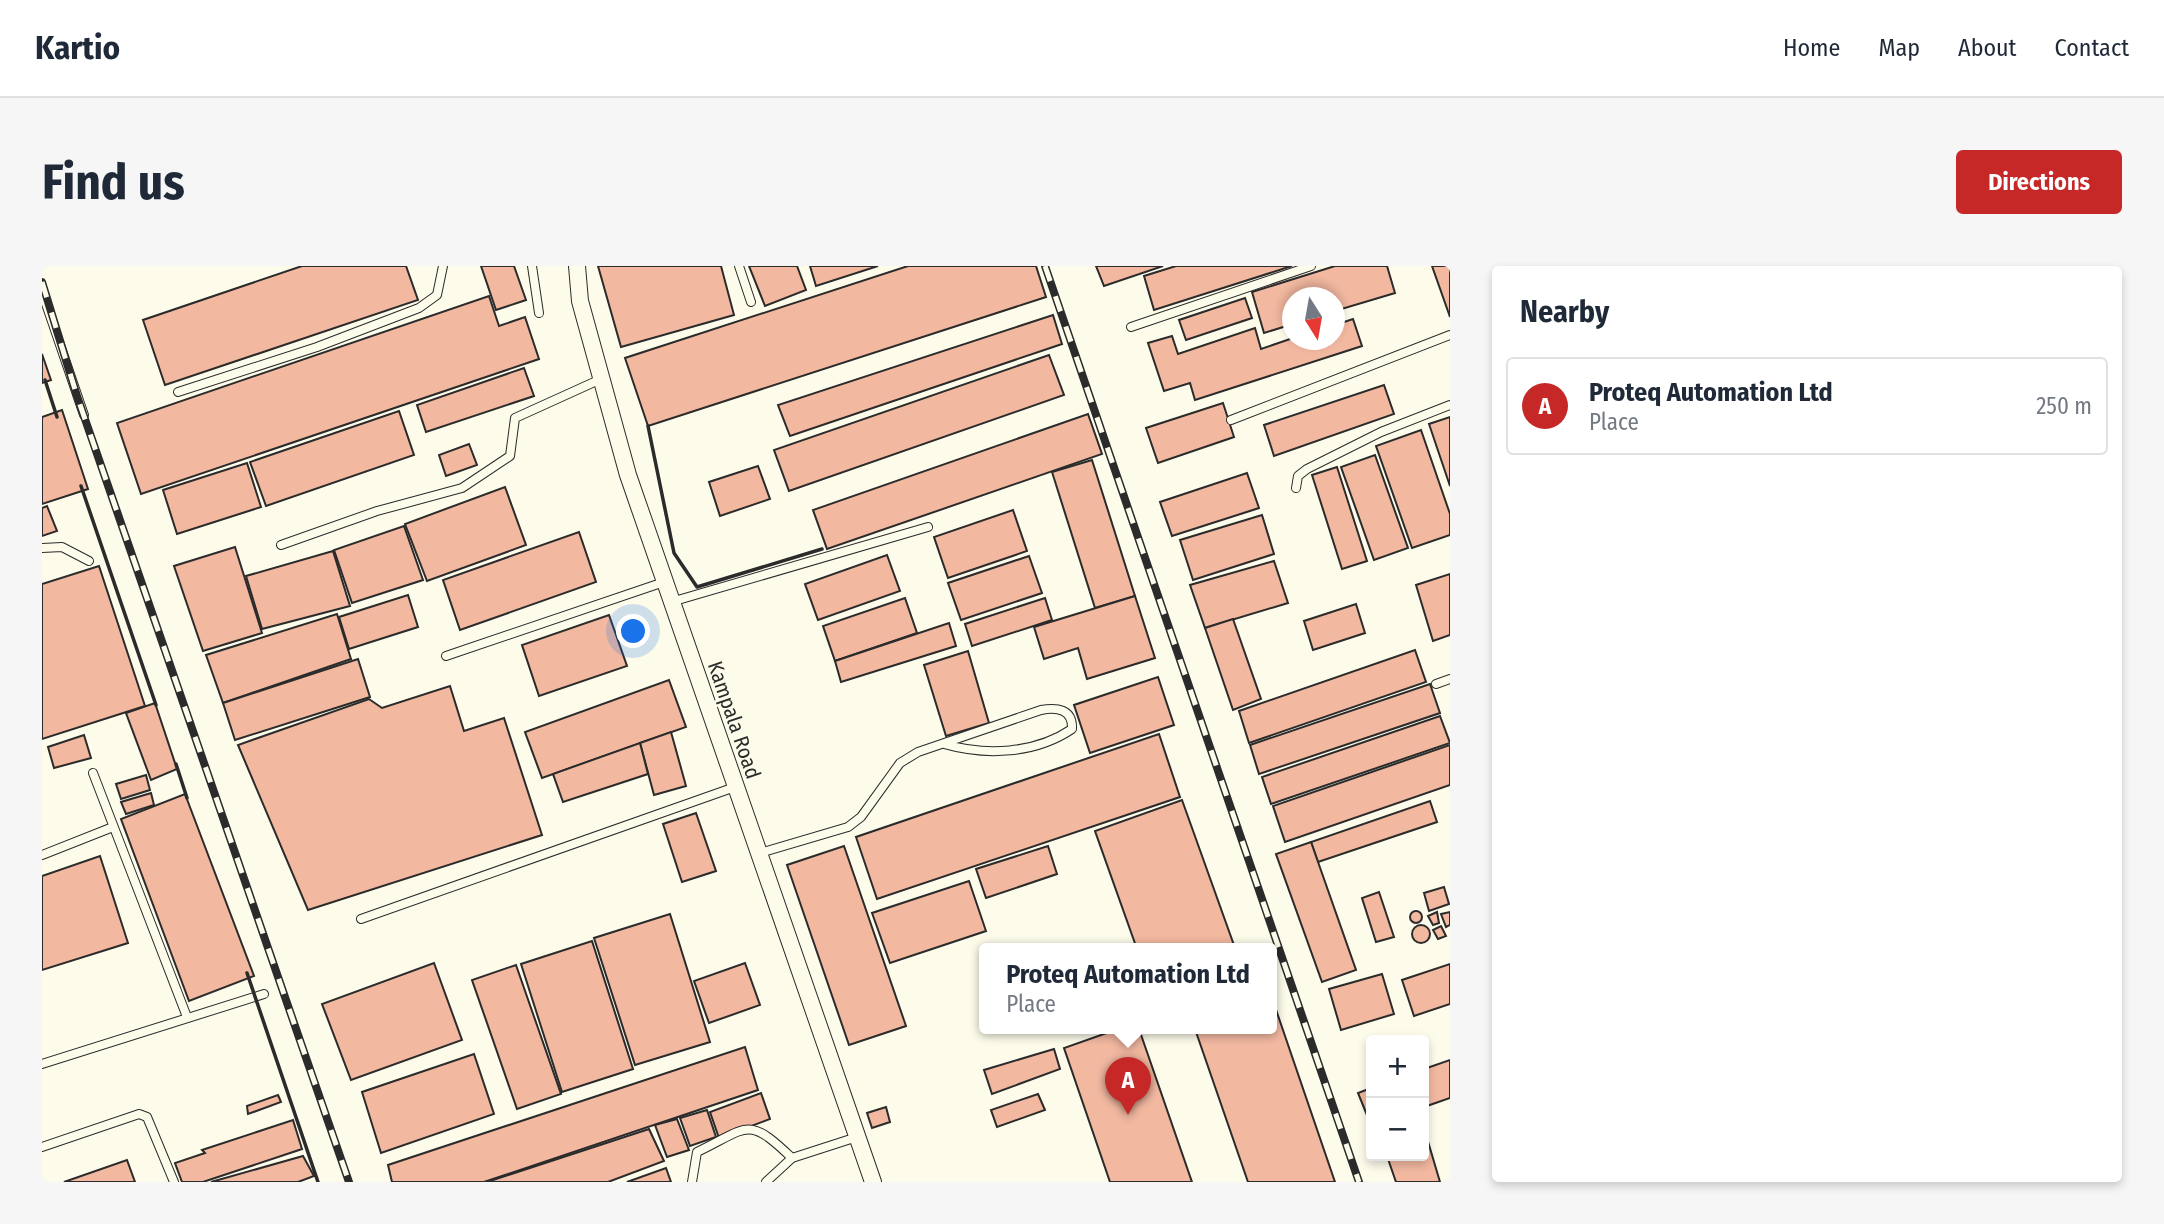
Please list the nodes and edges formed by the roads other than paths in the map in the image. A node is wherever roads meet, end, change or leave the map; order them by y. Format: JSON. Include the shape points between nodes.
{"nodes":[{"id":1,"x":443,"y":266,"type":"edge"},
{"id":2,"x":532,"y":266,"type":"edge"},
{"id":3,"x":577,"y":266,"type":"edge"},
{"id":4,"x":739,"y":266,"type":"edge"},
{"id":5,"x":1311,"y":266,"type":"edge"},
{"id":6,"x":42,"y":292,"type":"edge"},
{"id":7,"x":751,"y":302,"type":"dead end"},
{"id":8,"x":539,"y":313,"type":"dead end"},
{"id":9,"x":1131,"y":327,"type":"dead end"},
{"id":10,"x":1450,"y":335,"type":"edge"},
{"id":11,"x":601,"y":379,"type":"junction"},
{"id":12,"x":178,"y":391,"type":"dead end"},
{"id":13,"x":1450,"y":405,"type":"edge"},
{"id":14,"x":84,"y":415,"type":"dead end"},
{"id":15,"x":1230,"y":420,"type":"dead end"},
{"id":16,"x":1296,"y":488,"type":"dead end"},
{"id":17,"x":928,"y":527,"type":"dead end"},
{"id":18,"x":281,"y":545,"type":"dead end"},
{"id":19,"x":42,"y":548,"type":"edge"},
{"id":20,"x":89,"y":561,"type":"dead end"},
{"id":21,"x":664,"y":582,"type":"junction"},
{"id":22,"x":671,"y":602,"type":"junction"},
{"id":23,"x":446,"y":656,"type":"dead end"},
{"id":24,"x":1450,"y":679,"type":"edge"},
{"id":25,"x":1436,"y":684,"type":"dead end"},
{"id":26,"x":944,"y":744,"type":"junction"},
{"id":27,"x":93,"y":773,"type":"dead end"},
{"id":28,"x":735,"y":787,"type":"junction"},
{"id":29,"x":113,"y":827,"type":"junction"},
{"id":30,"x":760,"y":853,"type":"junction"},
{"id":31,"x":42,"y":855,"type":"edge"},
{"id":32,"x":361,"y":919,"type":"dead end"},
{"id":33,"x":264,"y":994,"type":"dead end"},
{"id":34,"x":187,"y":1017,"type":"junction"},
{"id":35,"x":42,"y":1064,"type":"edge"},
{"id":36,"x":857,"y":1137,"type":"junction"},
{"id":37,"x":42,"y":1147,"type":"edge"},
{"id":38,"x":792,"y":1158,"type":"junction"},
{"id":39,"x":174,"y":1182,"type":"edge"},
{"id":40,"x":692,"y":1182,"type":"edge"},
{"id":41,"x":766,"y":1182,"type":"edge"},
{"id":42,"x":873,"y":1182,"type":"edge"}],
"edges":[{"from":1,"to":12,"type":"lane","via":[[437,295],[419,308],[317,347]]},
{"from":2,"to":8,"type":"lane"},
{"from":3,"to":11,"type":"street","name":"Kampala Road","via":[[580,301]]},
{"from":4,"to":7,"type":"lane"},
{"from":5,"to":9,"type":"lane"},
{"from":6,"to":14,"type":"lane"},
{"from":10,"to":15,"type":"lane"},
{"from":11,"to":18,"type":"lane","via":[[515,418],[510,456],[462,488],[377,511]]},
{"from":11,"to":21,"type":"street","name":"Kampala Road"},
{"from":13,"to":16,"type":"lane","via":[[1381,432],[1307,469],[1298,476]]},
{"from":17,"to":22,"type":"lane"},
{"from":19,"to":20,"type":"lane","via":[[62,547]]},
{"from":21,"to":22,"type":"street","name":"Kampala Road"},
{"from":21,"to":23,"type":"lane"},
{"from":22,"to":28,"type":"street","name":"Kampala Road"},
{"from":24,"to":25,"type":"lane"},
{"from":26,"to":26,"type":"lane","via":[[1054,707],[1066,711],[1072,720],[1072,729],[1061,737],[1027,747],[984,753]]},
{"from":26,"to":30,"type":"lane","via":[[900,763],[861,817],[848,827]]},
{"from":27,"to":29,"type":"lane"},
{"from":28,"to":30,"type":"street","name":"Kampala Road"},
{"from":28,"to":32,"type":"lane"},
{"from":29,"to":31,"type":"lane"},
{"from":29,"to":34,"type":"lane"},
{"from":30,"to":36,"type":"street","name":"Kampala Road"},
{"from":33,"to":34,"type":"lane"},
{"from":34,"to":35,"type":"lane"},
{"from":36,"to":38,"type":"lane"},
{"from":36,"to":42,"type":"street","name":"Kampala Road"},
{"from":37,"to":39,"type":"lane","via":[[139,1114],[147,1117],[156,1132]]},
{"from":38,"to":40,"type":"lane","via":[[765,1132],[746,1129],[697,1152]]},
{"from":38,"to":41,"type":"lane"}]}
